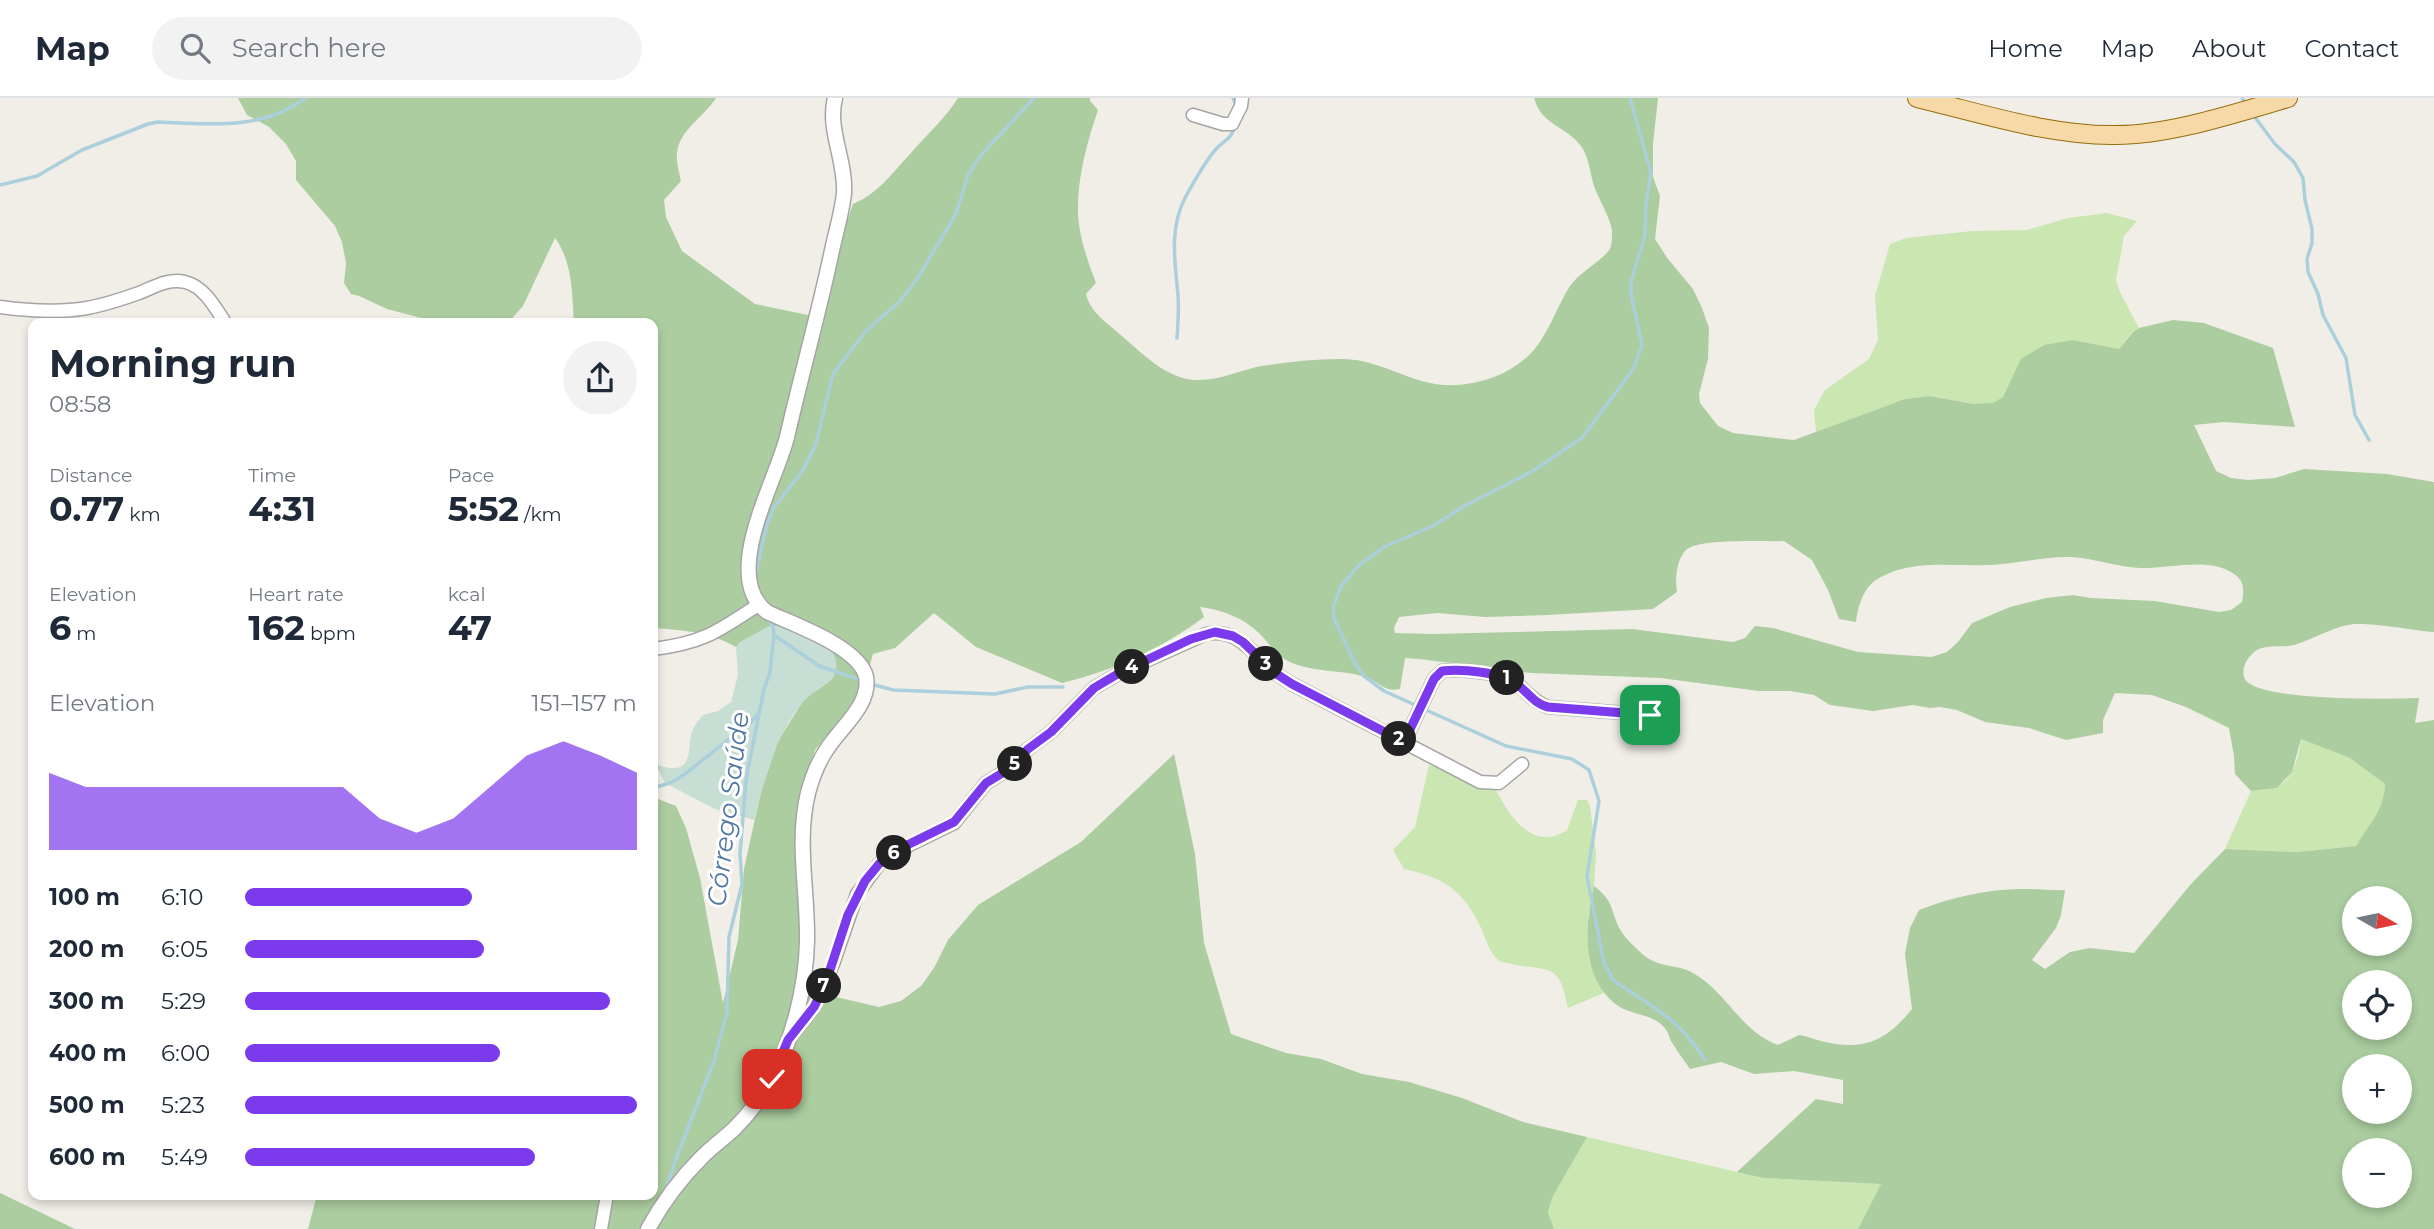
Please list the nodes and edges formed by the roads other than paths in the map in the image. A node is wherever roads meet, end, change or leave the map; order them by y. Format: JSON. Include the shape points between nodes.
{"nodes":[{"id":1,"x":835,"y":98,"type":"edge"},
{"id":2,"x":1242,"y":98,"type":"edge"},
{"id":3,"x":1917,"y":98,"type":"edge"},
{"id":4,"x":2288,"y":98,"type":"edge"},
{"id":5,"x":1193,"y":115,"type":"dead end"},
{"id":6,"x":0,"y":307,"type":"edge"},
{"id":7,"x":221,"y":318,"type":"edge"},
{"id":8,"x":758,"y":605,"type":"junction"},
{"id":9,"x":658,"y":648,"type":"edge"},
{"id":10,"x":1650,"y":715,"type":"dead end"},
{"id":11,"x":1404,"y":742,"type":"junction"},
{"id":12,"x":1522,"y":764,"type":"dead end"},
{"id":13,"x":788,"y":1040,"type":"junction"},
{"id":14,"x":606,"y":1200,"type":"edge"},
{"id":15,"x":601,"y":1229,"type":"edge"},
{"id":16,"x":648,"y":1229,"type":"edge"}],
"edges":[{"from":1,"to":8,"type":"street","via":[[832,120],[844,194],[783,453],[752,540],[751,593]]},
{"from":2,"to":5,"type":"street","via":[[1232,124]]},
{"from":3,"to":4,"type":"main road","via":[[2071,132],[2119,135],[2193,123]]},
{"from":6,"to":7,"type":"street","via":[[36,311],[89,307],[176,281],[197,287]]},
{"from":8,"to":9,"type":"street","via":[[709,636],[687,645]]},
{"from":8,"to":13,"type":"street","via":[[836,643],[858,663],[866,678],[865,696],[825,752],[808,794],[803,823],[807,941]]},
{"from":10,"to":11,"type":"street","via":[[1548,707],[1506,678],[1442,671]]},
{"from":11,"to":12,"type":"street","via":[[1488,784],[1499,783]]},
{"from":11,"to":13,"type":"street","via":[[1292,684],[1226,633],[1199,636],[1121,672],[1094,688],[1009,769],[986,783],[954,822],[879,864],[857,894],[814,1007]]},
{"from":13,"to":16,"type":"street","via":[[758,1100],[678,1185]]},
{"from":14,"to":15,"type":"street"}]}
